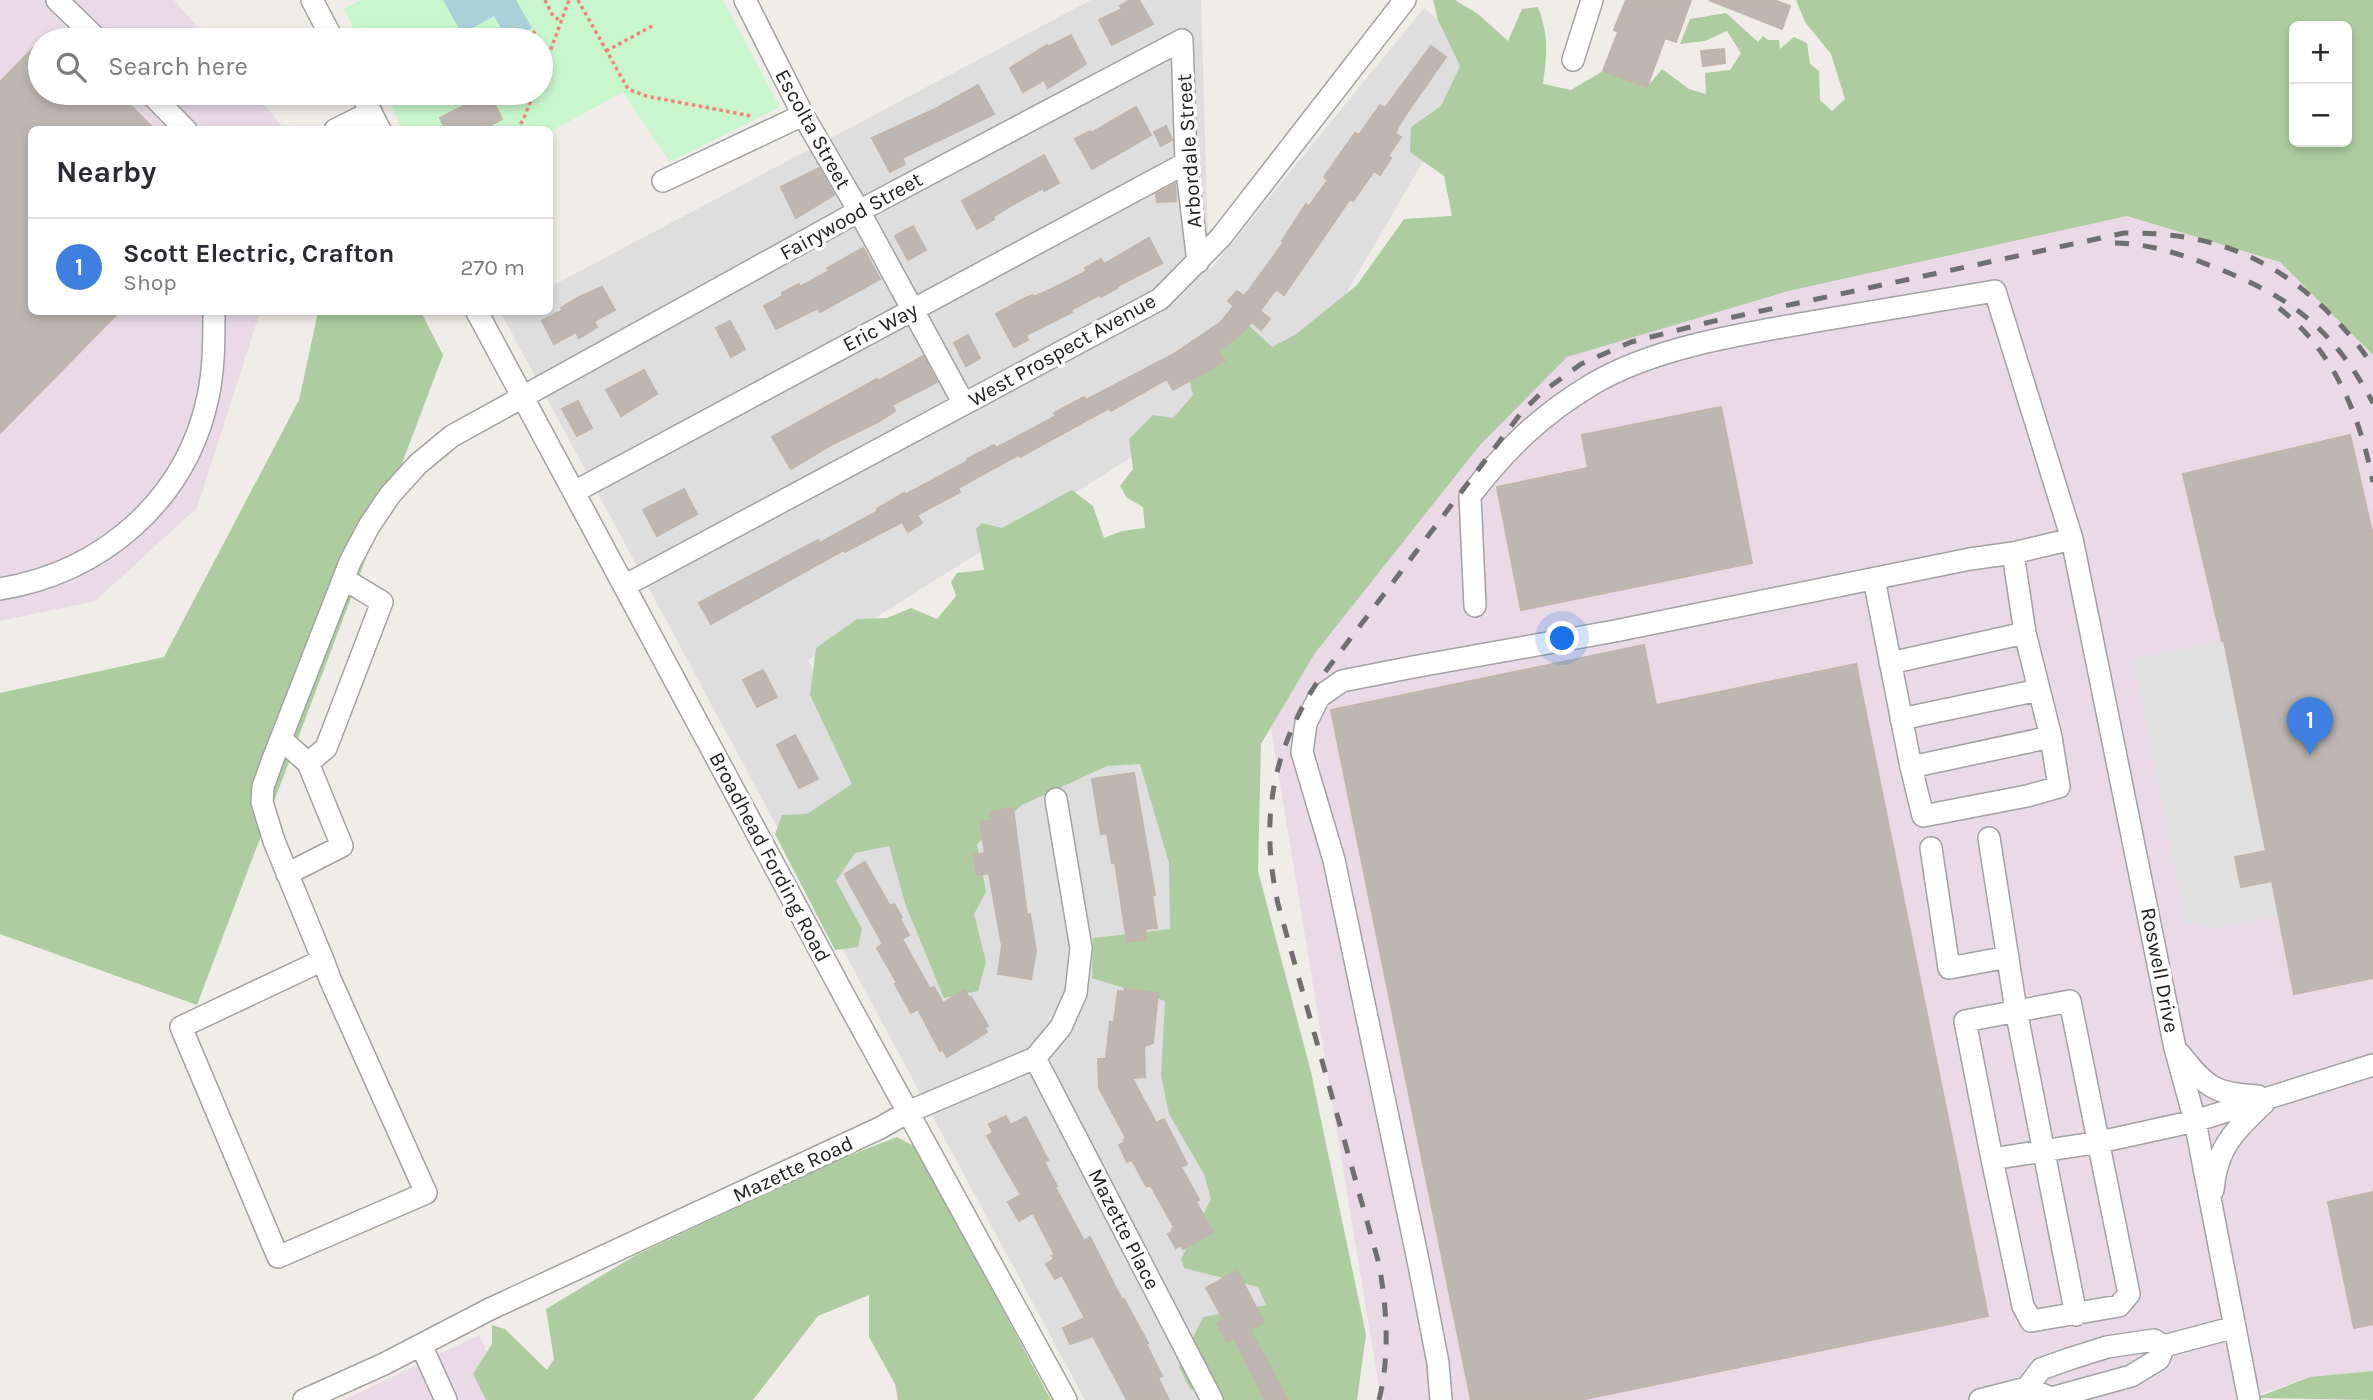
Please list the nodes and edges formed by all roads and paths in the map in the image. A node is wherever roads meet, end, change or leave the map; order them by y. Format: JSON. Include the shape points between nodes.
{"nodes":[{"id":1,"x":57,"y":0,"type":"edge"},
{"id":2,"x":545,"y":0,"type":"edge"},
{"id":3,"x":569,"y":0,"type":"edge"},
{"id":4,"x":578,"y":0,"type":"edge"},
{"id":5,"x":745,"y":0,"type":"edge"},
{"id":6,"x":1405,"y":0,"type":"edge"},
{"id":7,"x":1592,"y":0,"type":"edge"},
{"id":8,"x":319,"y":3,"type":"edge"},
{"id":9,"x":561,"y":21,"type":"junction"},
{"id":10,"x":654,"y":25,"type":"dead end"},
{"id":11,"x":86,"y":28,"type":"edge"},
{"id":12,"x":328,"y":28,"type":"edge"},
{"id":13,"x":1182,"y":40,"type":"joint"},
{"id":14,"x":553,"y":43,"type":"edge"},
{"id":15,"x":606,"y":51,"type":"junction"},
{"id":16,"x":1573,"y":60,"type":"dead end"},
{"id":17,"x":162,"y":105,"type":"edge"},
{"id":18,"x":367,"y":105,"type":"edge"},
{"id":19,"x":529,"y":105,"type":"edge"},
{"id":20,"x":803,"y":115,"type":"junction"},
{"id":21,"x":376,"y":121,"type":"edge"},
{"id":22,"x":182,"y":126,"type":"edge"},
{"id":23,"x":353,"y":126,"type":"edge"},
{"id":24,"x":519,"y":126,"type":"edge"},
{"id":25,"x":771,"y":130,"type":"junction"},
{"id":26,"x":1186,"y":163,"type":"junction"},
{"id":27,"x":663,"y":181,"type":"dead end"},
{"id":28,"x":859,"y":211,"type":"junction"},
{"id":29,"x":1198,"y":262,"type":"junction"},
{"id":30,"x":913,"y":309,"type":"junction"},
{"id":31,"x":214,"y":315,"type":"edge"},
{"id":32,"x":479,"y":315,"type":"edge"},
{"id":33,"x":523,"y":397,"type":"junction"},
{"id":34,"x":964,"y":404,"type":"junction"},
{"id":35,"x":574,"y":492,"type":"junction"},
{"id":36,"x":2072,"y":539,"type":"junction"},
{"id":37,"x":2013,"y":553,"type":"junction"},
{"id":38,"x":344,"y":579,"type":"junction"},
{"id":39,"x":1874,"y":579,"type":"junction"},
{"id":40,"x":624,"y":586,"type":"junction"},
{"id":41,"x":0,"y":589,"type":"edge"},
{"id":42,"x":1475,"y":606,"type":"dead end"},
{"id":43,"x":2025,"y":633,"type":"junction"},
{"id":44,"x":1890,"y":663,"type":"junction"},
{"id":45,"x":2039,"y":690,"type":"junction"},
{"id":46,"x":1901,"y":719,"type":"junction"},
{"id":47,"x":2051,"y":737,"type":"junction"},
{"id":48,"x":281,"y":739,"type":"junction"},
{"id":49,"x":308,"y":763,"type":"junction"},
{"id":50,"x":1911,"y":767,"type":"junction"},
{"id":51,"x":1056,"y":799,"type":"dead end"},
{"id":52,"x":1989,"y":838,"type":"dead end"},
{"id":53,"x":1931,"y":848,"type":"dead end"},
{"id":54,"x":287,"y":874,"type":"junction"},
{"id":55,"x":2008,"y":957,"type":"junction"},
{"id":56,"x":323,"y":960,"type":"junction"},
{"id":57,"x":2016,"y":1010,"type":"junction"},
{"id":58,"x":2175,"y":1048,"type":"junction"},
{"id":59,"x":1035,"y":1058,"type":"junction"},
{"id":60,"x":2373,"y":1065,"type":"edge"},
{"id":61,"x":2271,"y":1097,"type":"junction"},
{"id":62,"x":908,"y":1112,"type":"junction"},
{"id":63,"x":2195,"y":1121,"type":"junction"},
{"id":64,"x":2100,"y":1142,"type":"junction"},
{"id":65,"x":2044,"y":1151,"type":"junction"},
{"id":66,"x":1992,"y":1159,"type":"junction"},
{"id":67,"x":2212,"y":1211,"type":"junction"},
{"id":68,"x":2076,"y":1315,"type":"junction"},
{"id":69,"x":2235,"y":1328,"type":"junction"},
{"id":70,"x":421,"y":1345,"type":"junction"},
{"id":71,"x":2164,"y":1346,"type":"junction"},
{"id":72,"x":2027,"y":1388,"type":"junction"},
{"id":73,"x":304,"y":1400,"type":"edge"},
{"id":74,"x":446,"y":1400,"type":"edge"},
{"id":75,"x":1066,"y":1400,"type":"edge"},
{"id":76,"x":1212,"y":1400,"type":"edge"},
{"id":77,"x":1441,"y":1400,"type":"edge"},
{"id":78,"x":1980,"y":1400,"type":"edge"},
{"id":79,"x":2249,"y":1400,"type":"edge"}],
"edges":[{"from":1,"to":11,"type":"street"},
{"from":2,"to":9,"type":"path"},
{"from":3,"to":9,"type":"path"},
{"from":4,"to":15,"type":"path"},
{"from":5,"to":20,"type":"street","name":"Escolta Street"},
{"from":6,"to":29,"type":"street","name":"West Prospect Avenue"},
{"from":7,"to":16,"type":"street"},
{"from":8,"to":12,"type":"street"},
{"from":9,"to":14,"type":"path"},
{"from":10,"to":15,"type":"path"},
{"from":13,"to":26,"type":"street","name":"Arbordale Street"},
{"from":13,"to":28,"type":"street","name":"Fairywood Street"},
{"from":15,"to":25,"type":"path","via":[[628,89],[766,119]]},
{"from":17,"to":22,"type":"street"},
{"from":18,"to":21,"type":"street"},
{"from":19,"to":24,"type":"path"},
{"from":20,"to":25,"type":"street"},
{"from":20,"to":28,"type":"street","name":"Escolta Street"},
{"from":21,"to":23,"type":"street"},
{"from":25,"to":27,"type":"street"},
{"from":26,"to":29,"type":"street","name":"Arbordale Street"},
{"from":26,"to":30,"type":"street","name":"Eric Way"},
{"from":28,"to":30,"type":"street","name":"Escolta Street"},
{"from":28,"to":33,"type":"street","name":"Fairywood Street"},
{"from":29,"to":34,"type":"street","name":"West Prospect Avenue","via":[[1160,299]]},
{"from":30,"to":34,"type":"street","name":"Escolta Street"},
{"from":30,"to":35,"type":"street","name":"Eric Way"},
{"from":31,"to":41,"type":"street","via":[[208,400],[192,446],[166,490],[110,547],[58,574]]},
{"from":32,"to":33,"type":"street","name":"Broadhead Fording Road"},
{"from":33,"to":35,"type":"street","name":"Broadhead Fording Road"},
{"from":33,"to":38,"type":"street","name":"Fairywood Street","via":[[452,436],[418,464],[369,526]]},
{"from":34,"to":40,"type":"street","name":"West Prospect Avenue"},
{"from":35,"to":40,"type":"street","name":"Broadhead Fording Road"},
{"from":36,"to":37,"type":"street"},
{"from":36,"to":42,"type":"street","name":"Roswell Drive","via":[[1995,291],[1724,337],[1639,362],[1592,384],[1527,431],[1470,496]]},
{"from":36,"to":58,"type":"street","name":"Roswell Drive"},
{"from":37,"to":39,"type":"street"},
{"from":37,"to":43,"type":"street"},
{"from":38,"to":48,"type":"street","name":"Fairywood Street"},
{"from":38,"to":49,"type":"street","via":[[382,602],[326,748]]},
{"from":39,"to":44,"type":"street"},
{"from":39,"to":77,"type":"street","via":[[1365,676],[1342,681],[1319,697],[1306,723],[1302,752],[1334,860],[1424,1290]]},
{"from":40,"to":62,"type":"street","name":"Broadhead Fording Road"},
{"from":43,"to":44,"type":"street"},
{"from":43,"to":45,"type":"street"},
{"from":44,"to":46,"type":"street"},
{"from":45,"to":46,"type":"street"},
{"from":45,"to":47,"type":"street"},
{"from":46,"to":50,"type":"street"},
{"from":47,"to":50,"type":"street"},
{"from":47,"to":50,"type":"street","via":[[2059,787],[2027,796],[1923,816]]},
{"from":48,"to":49,"type":"street"},
{"from":48,"to":54,"type":"street","name":"Fairywood Street","via":[[262,802]]},
{"from":49,"to":54,"type":"street","via":[[342,846]]},
{"from":51,"to":59,"type":"street","name":"Mazette Road","via":[[1081,948],[1076,993],[1061,1027]]},
{"from":52,"to":55,"type":"street"},
{"from":53,"to":55,"type":"street","via":[[1949,968]]},
{"from":54,"to":56,"type":"street","name":"Fairywood Street"},
{"from":55,"to":57,"type":"street"},
{"from":56,"to":56,"type":"street","name":"Fairywood Street","via":[[426,1193],[278,1257],[181,1027]]},
{"from":57,"to":64,"type":"street","via":[[2070,1001]]},
{"from":57,"to":65,"type":"street"},
{"from":57,"to":66,"type":"street","via":[[1965,1021]]},
{"from":58,"to":61,"type":"street","via":[[2199,1078],[2215,1089],[2231,1095]]},
{"from":58,"to":63,"type":"street","name":"Roswell Drive"},
{"from":59,"to":62,"type":"street","name":"Mazette Road"},
{"from":59,"to":76,"type":"street","name":"Mazette Place"},
{"from":60,"to":61,"type":"street"},
{"from":61,"to":63,"type":"street"},
{"from":61,"to":67,"type":"street","via":[[2235,1130],[2221,1151]]},
{"from":62,"to":70,"type":"street","name":"Mazette Road"},
{"from":62,"to":75,"type":"street","name":"Broadhead Fording Road"},
{"from":63,"to":64,"type":"street"},
{"from":63,"to":67,"type":"street","name":"Roswell Drive"},
{"from":64,"to":65,"type":"street"},
{"from":64,"to":68,"type":"street","via":[[2129,1294],[2119,1306]]},
{"from":65,"to":66,"type":"street"},
{"from":65,"to":68,"type":"street"},
{"from":66,"to":68,"type":"street","via":[[2023,1306],[2031,1321]]},
{"from":67,"to":69,"type":"street","name":"Roswell Drive"},
{"from":69,"to":71,"type":"street"},
{"from":69,"to":79,"type":"street","name":"Roswell Drive"},
{"from":70,"to":73,"type":"street","name":"Mazette Road"},
{"from":70,"to":74,"type":"street"},
{"from":71,"to":72,"type":"street","via":[[2154,1340],[2093,1350],[2041,1370]]},
{"from":71,"to":72,"type":"street","via":[[2159,1359],[2131,1376],[2051,1398]]},
{"from":72,"to":78,"type":"street"}]}
